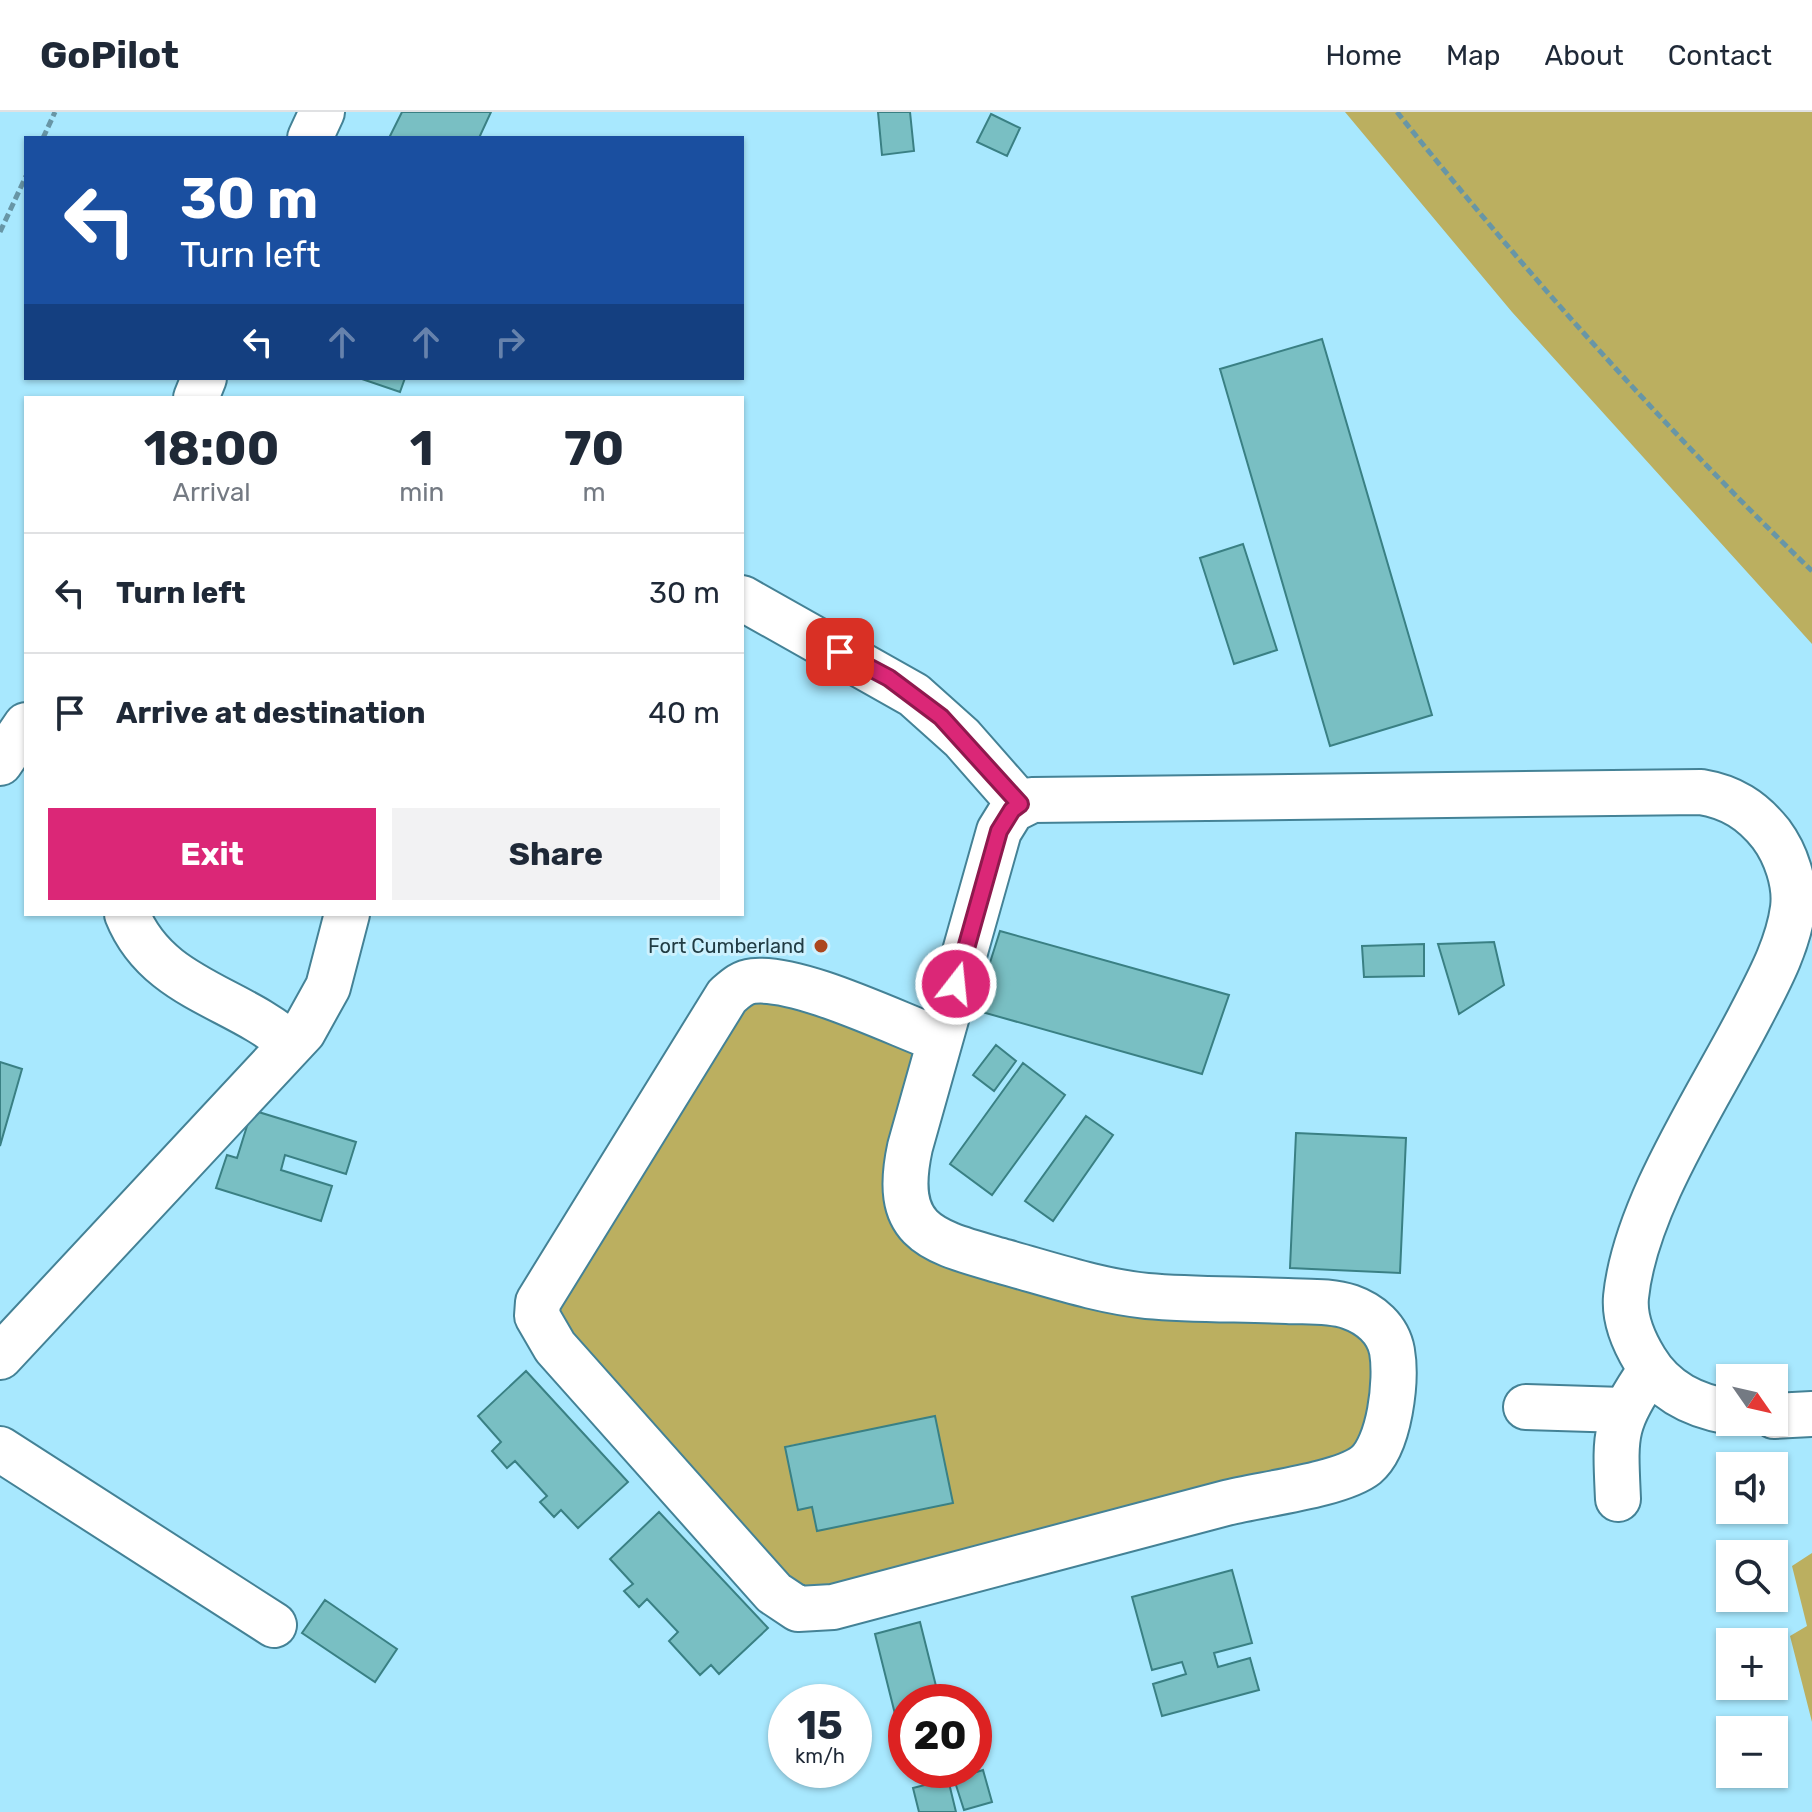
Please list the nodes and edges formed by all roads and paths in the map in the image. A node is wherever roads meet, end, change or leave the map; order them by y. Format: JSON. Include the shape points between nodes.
{"nodes":[{"id":1,"x":55,"y":112,"type":"edge"},
{"id":2,"x":322,"y":112,"type":"edge"},
{"id":3,"x":1397,"y":112,"type":"edge"},
{"id":4,"x":44,"y":136,"type":"edge"},
{"id":5,"x":311,"y":136,"type":"edge"},
{"id":6,"x":24,"y":180,"type":"edge"},
{"id":7,"x":0,"y":232,"type":"edge"},
{"id":8,"x":1812,"y":571,"type":"edge"},
{"id":9,"x":744,"y":599,"type":"edge"},
{"id":10,"x":24,"y":728,"type":"edge"},
{"id":11,"x":0,"y":763,"type":"edge"},
{"id":12,"x":1020,"y":804,"type":"junction"},
{"id":13,"x":128,"y":916,"type":"edge"},
{"id":14,"x":346,"y":916,"type":"edge"},
{"id":15,"x":940,"y":1040,"type":"junction"},
{"id":16,"x":291,"y":1044,"type":"junction"},
{"id":17,"x":0,"y":1357,"type":"edge"},
{"id":18,"x":1651,"y":1369,"type":"junction"},
{"id":19,"x":1526,"y":1407,"type":"dead end"},
{"id":20,"x":1716,"y":1408,"type":"edge"},
{"id":21,"x":1623,"y":1410,"type":"junction"},
{"id":22,"x":1812,"y":1414,"type":"edge"},
{"id":23,"x":1788,"y":1415,"type":"edge"},
{"id":24,"x":0,"y":1449,"type":"edge"},
{"id":25,"x":1618,"y":1499,"type":"dead end"},
{"id":26,"x":274,"y":1625,"type":"dead end"}],
"edges":[{"from":1,"to":4,"type":"path"},
{"from":2,"to":5,"type":"lane"},
{"from":3,"to":8,"type":"path","via":[[1627,378]]},
{"from":6,"to":7,"type":"path"},
{"from":9,"to":12,"type":"lane","via":[[914,695],[962,738]]},
{"from":10,"to":11,"type":"lane"},
{"from":12,"to":15,"type":"lane","via":[[999,831]]},
{"from":12,"to":18,"type":"lane","via":[[1047,798],[1701,792],[1721,795],[1761,821],[1786,862],[1793,907],[1767,984],[1685,1139],[1640,1239],[1626,1299],[1636,1346]]},
{"from":13,"to":16,"type":"lane","via":[[150,953],[177,977],[274,1029]]},
{"from":14,"to":16,"type":"lane","via":[[328,987]]},
{"from":15,"to":15,"type":"lane","via":[[903,1181],[908,1211],[921,1227],[953,1247],[1119,1292],[1330,1303],[1364,1313],[1387,1337],[1393,1369],[1386,1431],[1366,1465],[1344,1476],[833,1607],[798,1609],[774,1593],[555,1347],[537,1316],[538,1302],[738,986],[750,981],[790,984]]},
{"from":16,"to":17,"type":"lane"},
{"from":18,"to":20,"type":"lane","via":[[1688,1401]]},
{"from":18,"to":21,"type":"lane"},
{"from":19,"to":21,"type":"lane"},
{"from":21,"to":25,"type":"lane","via":[[1616,1446]]},
{"from":22,"to":23,"type":"lane"},
{"from":24,"to":26,"type":"lane"}]}
